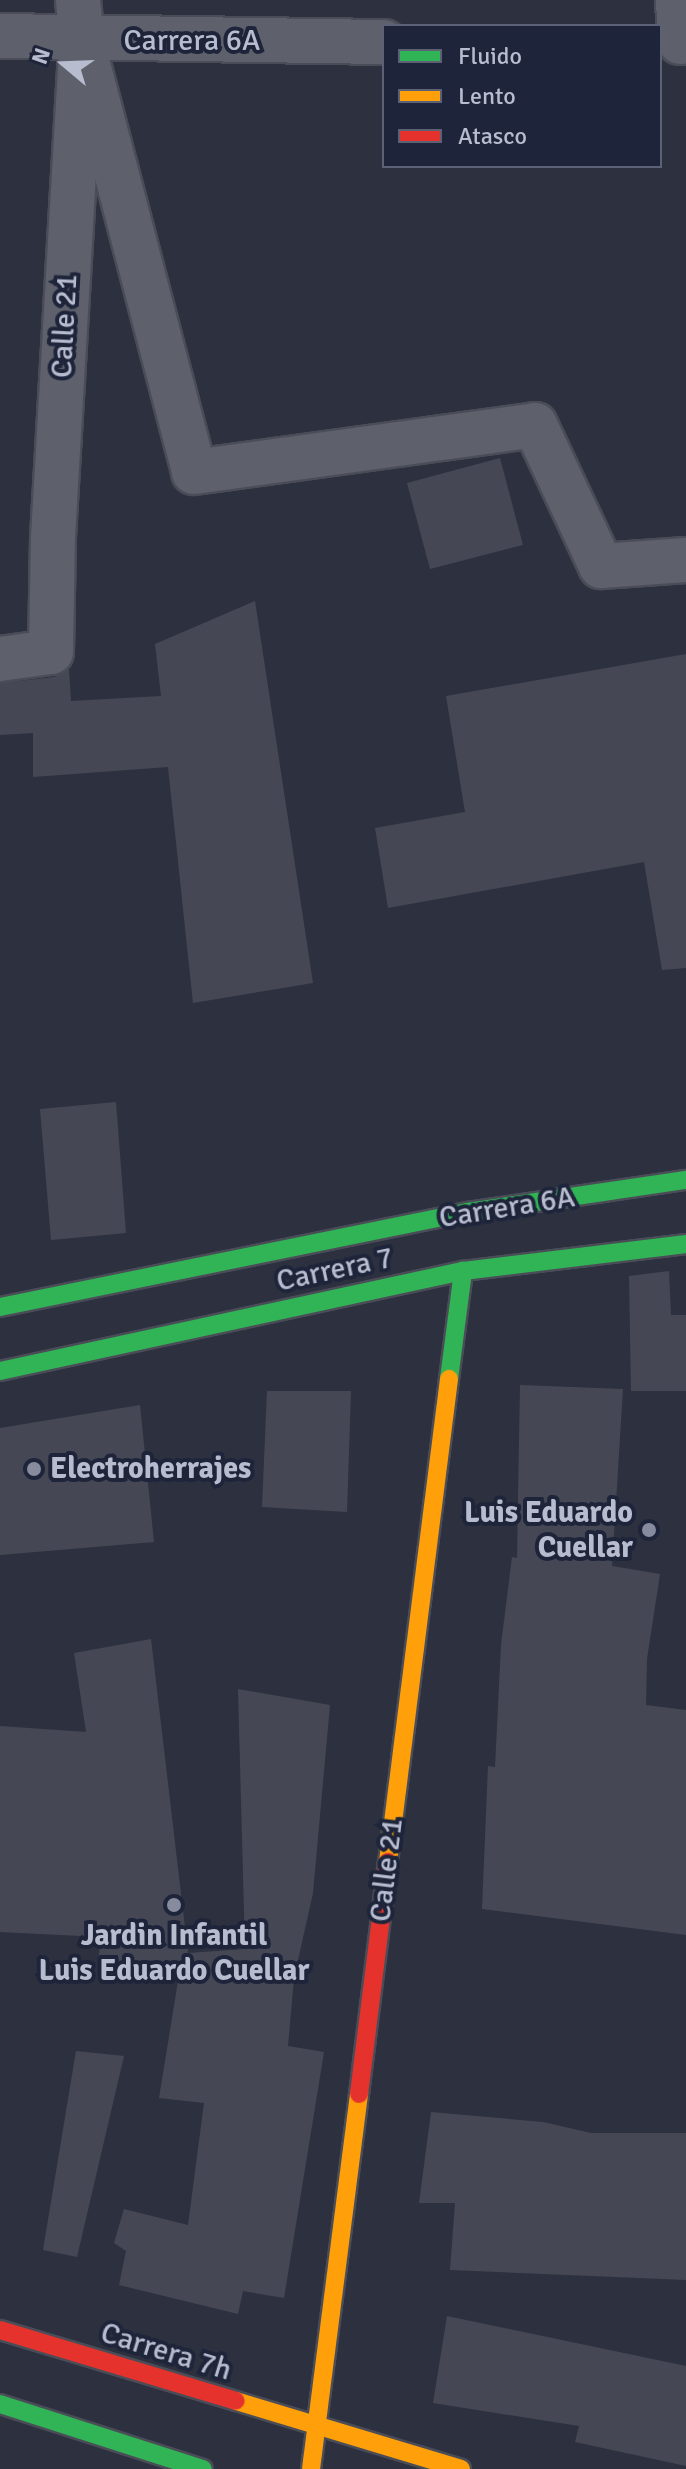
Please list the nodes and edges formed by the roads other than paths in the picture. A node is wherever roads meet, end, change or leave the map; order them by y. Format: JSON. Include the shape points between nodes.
{"nodes":[{"id":1,"x":80,"y":20,"type":"edge"},
{"id":2,"x":0,"y":36,"type":"edge"},
{"id":3,"x":382,"y":42,"type":"edge"},
{"id":4,"x":686,"y":560,"type":"edge"},
{"id":5,"x":0,"y":659,"type":"edge"},
{"id":6,"x":686,"y":1180,"type":"edge"},
{"id":7,"x":686,"y":1244,"type":"edge"},
{"id":8,"x":463,"y":1271,"type":"junction"},
{"id":9,"x":0,"y":1307,"type":"edge"},
{"id":10,"x":0,"y":1371,"type":"edge"},
{"id":11,"x":0,"y":2330,"type":"edge"},
{"id":12,"x":0,"y":2404,"type":"edge"},
{"id":13,"x":316,"y":2427,"type":"junction"},
{"id":14,"x":203,"y":2469,"type":"edge"},
{"id":15,"x":311,"y":2469,"type":"edge"},
{"id":16,"x":461,"y":2469,"type":"edge"}],
"edges":[{"from":1,"to":2,"type":"street","name":"Carrera 6A"},
{"from":1,"to":3,"type":"street","name":"Carrera 6A"},
{"from":1,"to":4,"type":"street","via":[[194,472],[535,425],[601,566]]},
{"from":1,"to":5,"type":"street","name":"Calle 21","via":[[51,652]]},
{"from":6,"to":9,"type":"street","name":"Carrera 6A","via":[[468,1212]]},
{"from":7,"to":8,"type":"street","name":"Carrera 7"},
{"from":8,"to":10,"type":"street","name":"Carrera 7"},
{"from":8,"to":13,"type":"street","name":"Calle 21"},
{"from":11,"to":13,"type":"street","name":"Carrera 7h"},
{"from":12,"to":14,"type":"street"},
{"from":13,"to":15,"type":"street","name":"Calle 21"},
{"from":13,"to":16,"type":"street"}]}
